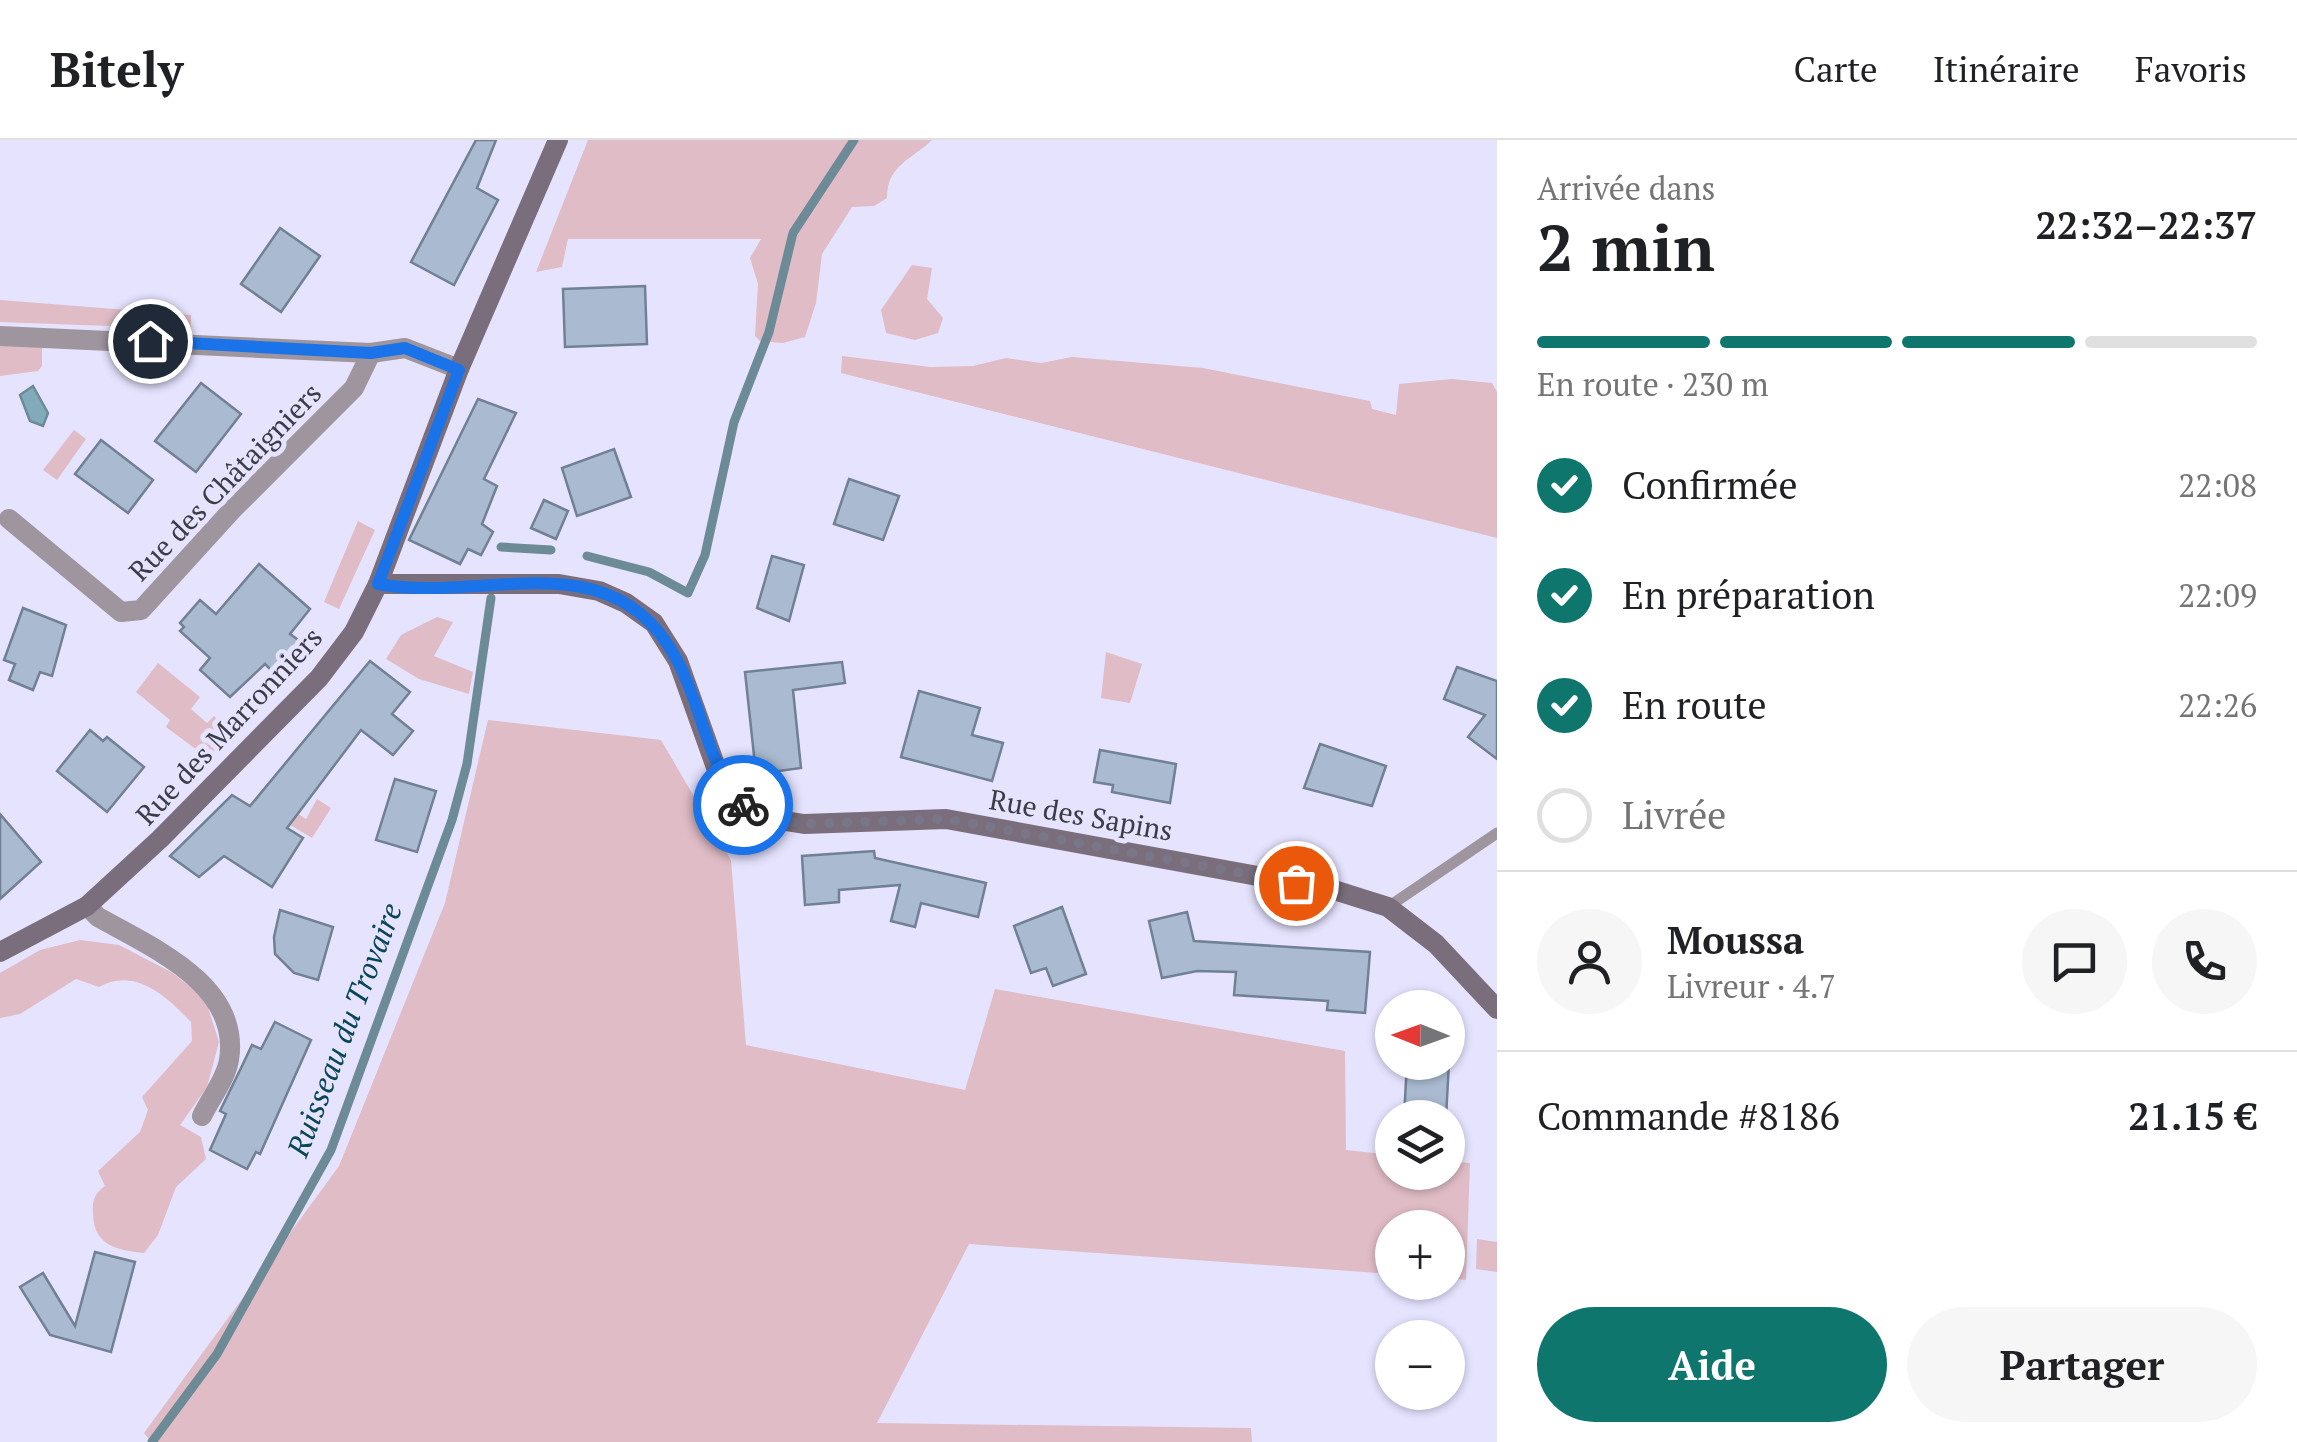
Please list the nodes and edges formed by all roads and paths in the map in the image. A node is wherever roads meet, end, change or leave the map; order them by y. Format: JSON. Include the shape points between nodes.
{"nodes":[{"id":1,"x":558,"y":140,"type":"edge"},
{"id":2,"x":0,"y":336,"type":"edge"},
{"id":3,"x":371,"y":353,"type":"junction"},
{"id":4,"x":459,"y":370,"type":"junction"},
{"id":5,"x":10,"y":519,"type":"dead end"},
{"id":6,"x":378,"y":584,"type":"junction"},
{"id":7,"x":1497,"y":833,"type":"edge"},
{"id":8,"x":87,"y":906,"type":"junction"},
{"id":9,"x":1388,"y":907,"type":"junction"},
{"id":10,"x":0,"y":952,"type":"edge"},
{"id":11,"x":1497,"y":1009,"type":"edge"},
{"id":12,"x":202,"y":1116,"type":"dead end"}],
"edges":[{"from":1,"to":4,"type":"street","name":"Rue des Marronniers"},
{"from":2,"to":3,"type":"street"},
{"from":3,"to":4,"type":"street","via":[[404,337]]},
{"from":3,"to":5,"type":"street","name":"Rue des Châtaigniers","via":[[354,388],[141,610],[121,612]]},
{"from":4,"to":6,"type":"street","name":"Rue des Marronniers"},
{"from":6,"to":8,"type":"street","name":"Rue des Marronniers","via":[[354,632],[319,678]]},
{"from":6,"to":9,"type":"street","name":"Rue des Sapins","via":[[558,584],[626,603],[654,623],[678,662],[718,773],[742,804],[767,818],[804,824],[946,819],[1334,890]]},
{"from":7,"to":9,"type":"lane"},
{"from":8,"to":10,"type":"street","name":"Rue des Marronniers"},
{"from":8,"to":12,"type":"street","via":[[194,977],[227,1015],[228,1064]]},
{"from":9,"to":11,"type":"street","name":"Rue des Sapins","via":[[1436,944]]}]}
